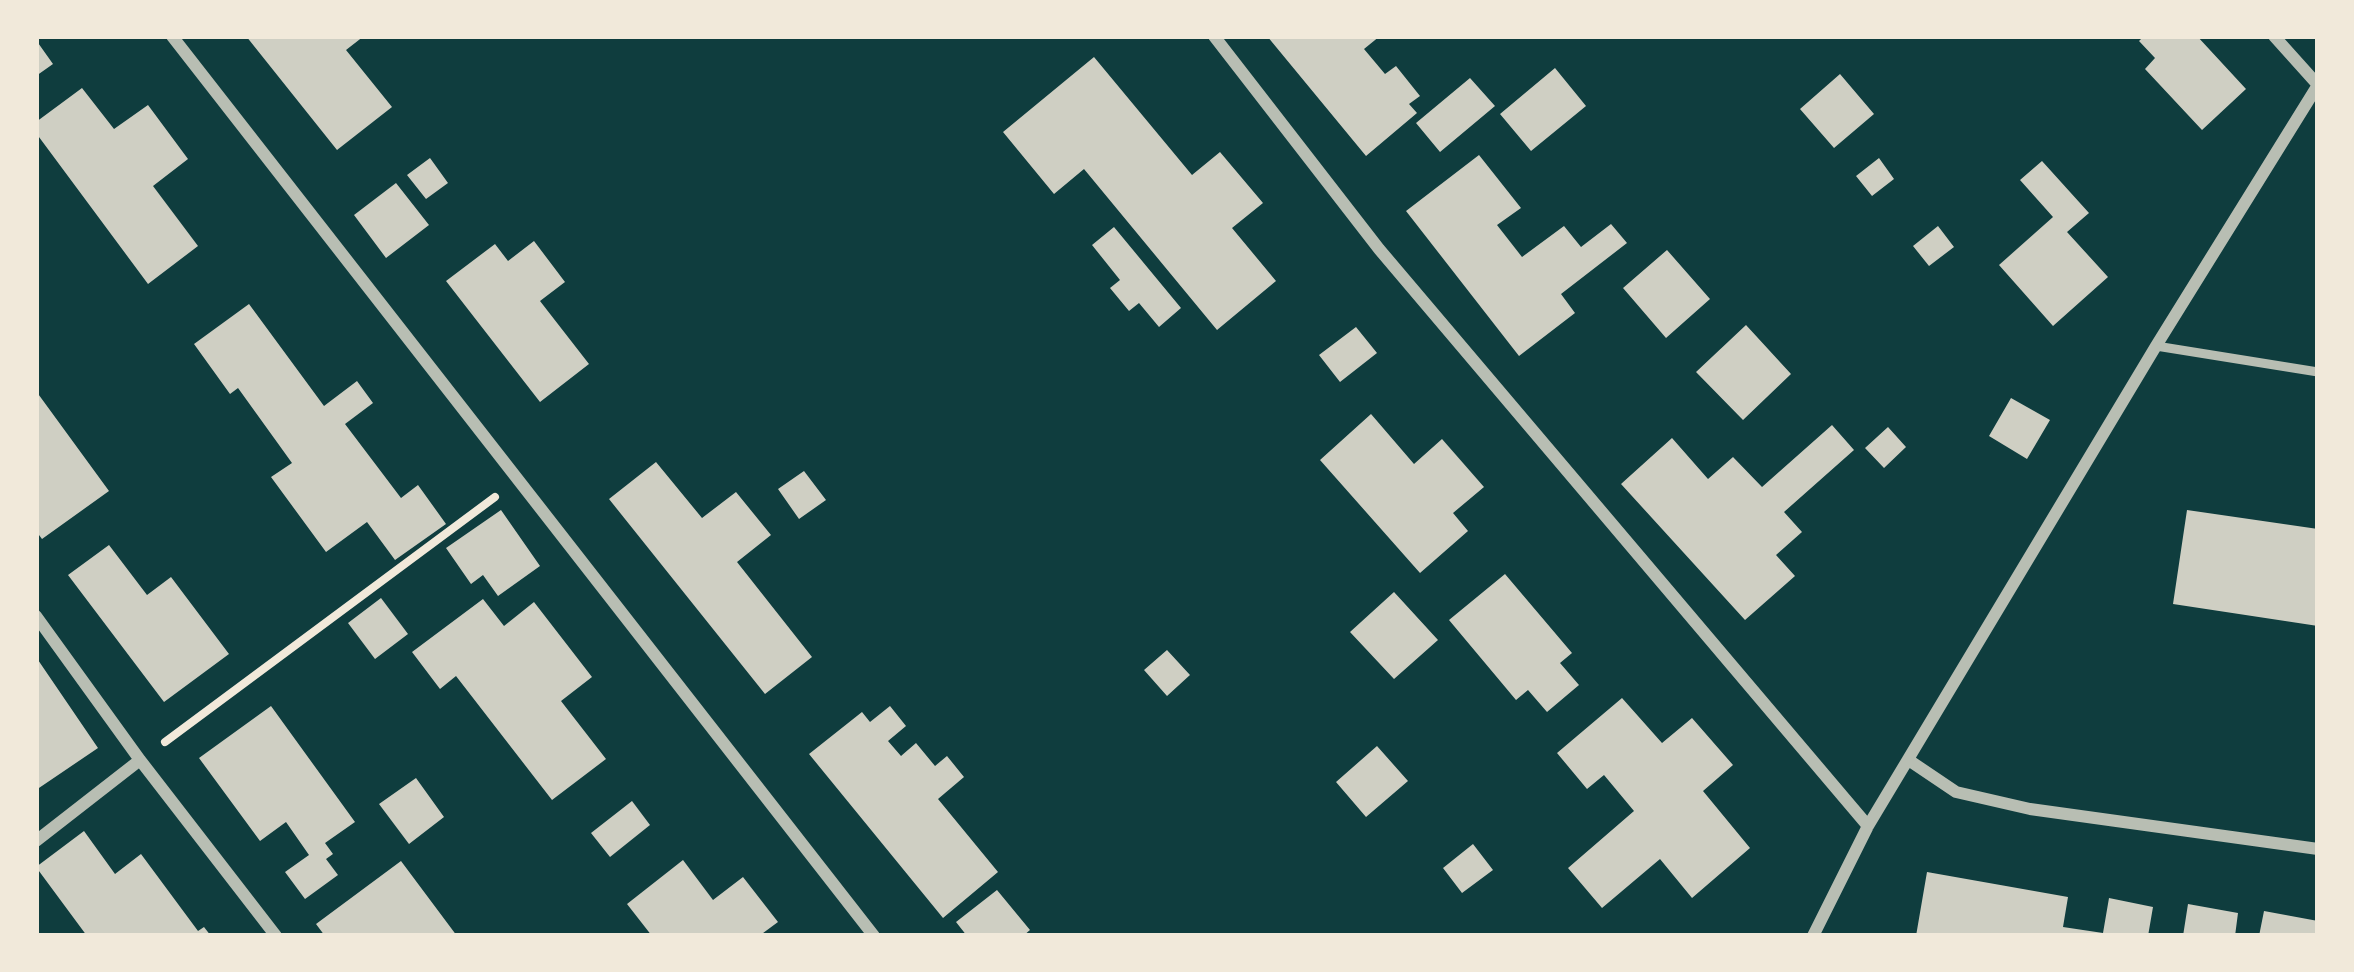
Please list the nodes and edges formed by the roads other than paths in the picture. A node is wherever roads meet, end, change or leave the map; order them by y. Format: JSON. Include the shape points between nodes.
{"nodes":[{"id":1,"x":172,"y":36,"type":"edge"},
{"id":2,"x":1214,"y":36,"type":"edge"},
{"id":3,"x":2274,"y":36,"type":"edge"},
{"id":4,"x":2318,"y":85,"type":"edge"},
{"id":5,"x":2156,"y":346,"type":"junction"},
{"id":6,"x":2318,"y":372,"type":"edge"},
{"id":7,"x":36,"y":616,"type":"edge"},
{"id":8,"x":140,"y":760,"type":"junction"},
{"id":9,"x":1910,"y":761,"type":"junction"},
{"id":10,"x":1868,"y":826,"type":"junction"},
{"id":11,"x":36,"y":841,"type":"edge"},
{"id":12,"x":2318,"y":849,"type":"edge"},
{"id":13,"x":275,"y":936,"type":"edge"},
{"id":14,"x":874,"y":936,"type":"edge"},
{"id":15,"x":1813,"y":936,"type":"edge"}],
"edges":[{"from":1,"to":14,"type":"street"},
{"from":2,"to":10,"type":"street","via":[[1379,249]]},
{"from":3,"to":4,"type":"street"},
{"from":4,"to":5,"type":"street"},
{"from":5,"to":6,"type":"lane"},
{"from":5,"to":9,"type":"street"},
{"from":7,"to":8,"type":"street"},
{"from":8,"to":11,"type":"street"},
{"from":8,"to":13,"type":"street"},
{"from":9,"to":10,"type":"street"},
{"from":9,"to":12,"type":"street","via":[[1956,792],[2030,809]]},
{"from":10,"to":15,"type":"street"}]}
